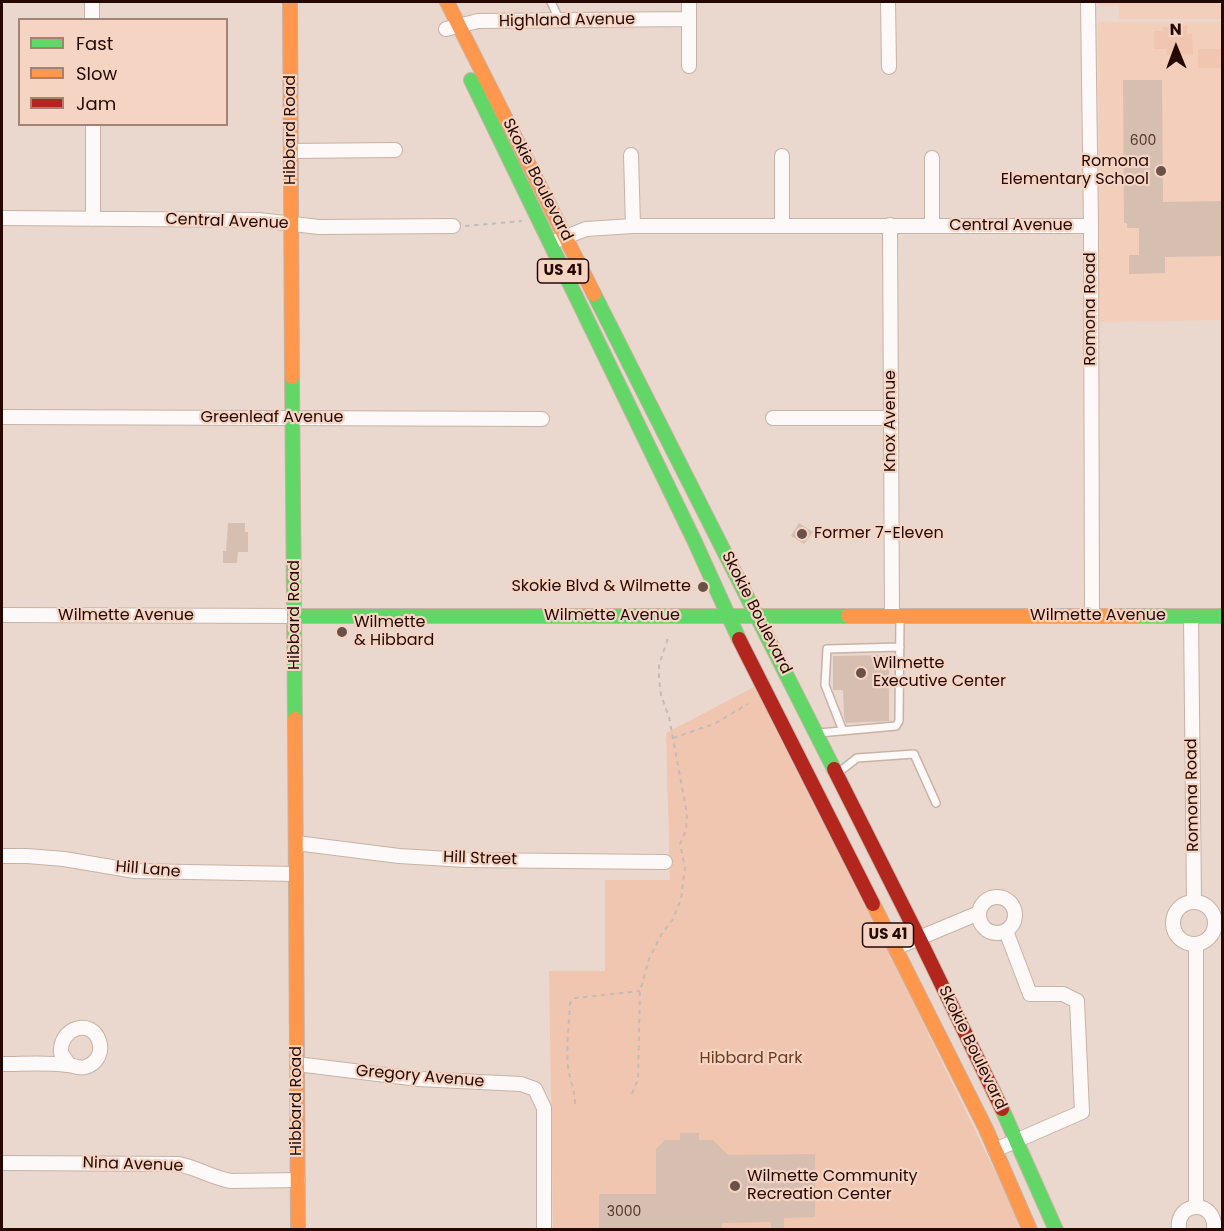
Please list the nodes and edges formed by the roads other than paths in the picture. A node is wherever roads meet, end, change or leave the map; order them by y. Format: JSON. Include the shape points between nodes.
{"nodes":[{"id":1,"x":92,"y":2,"type":"edge"},
{"id":2,"x":290,"y":2,"type":"edge"},
{"id":3,"x":432,"y":2,"type":"edge"},
{"id":4,"x":447,"y":2,"type":"edge"},
{"id":5,"x":551,"y":2,"type":"edge"},
{"id":6,"x":689,"y":2,"type":"edge"},
{"id":7,"x":888,"y":2,"type":"edge"},
{"id":8,"x":1088,"y":2,"type":"edge"},
{"id":9,"x":92,"y":18,"type":"edge"},
{"id":10,"x":689,"y":19,"type":"junction"},
{"id":11,"x":560,"y":21,"type":"junction"},
{"id":12,"x":453,"y":27,"type":"junction"},
{"id":13,"x":689,"y":66,"type":"dead end"},
{"id":14,"x":889,"y":67,"type":"dead end"},
{"id":15,"x":93,"y":126,"type":"edge"},
{"id":16,"x":395,"y":150,"type":"dead end"},
{"id":17,"x":291,"y":151,"type":"junction"},
{"id":18,"x":631,"y":155,"type":"dead end"},
{"id":19,"x":782,"y":156,"type":"dead end"},
{"id":20,"x":932,"y":158,"type":"dead end"},
{"id":21,"x":2,"y":218,"type":"edge"},
{"id":22,"x":93,"y":219,"type":"junction"},
{"id":23,"x":291,"y":223,"type":"junction"},
{"id":24,"x":890,"y":225,"type":"junction"},
{"id":25,"x":932,"y":225,"type":"junction"},
{"id":26,"x":453,"y":226,"type":"road end"},
{"id":27,"x":633,"y":226,"type":"junction"},
{"id":28,"x":782,"y":226,"type":"junction"},
{"id":29,"x":1091,"y":226,"type":"junction"},
{"id":30,"x":565,"y":237,"type":"junction"},
{"id":31,"x":550,"y":244,"type":"junction"},
{"id":32,"x":2,"y":417,"type":"edge"},
{"id":33,"x":293,"y":418,"type":"junction"},
{"id":34,"x":773,"y":418,"type":"dead end"},
{"id":35,"x":891,"y":418,"type":"junction"},
{"id":36,"x":542,"y":419,"type":"dead end"},
{"id":37,"x":2,"y":615,"type":"edge"},
{"id":38,"x":295,"y":616,"type":"junction"},
{"id":39,"x":729,"y":616,"type":"junction"},
{"id":40,"x":758,"y":616,"type":"junction"},
{"id":41,"x":896,"y":616,"type":"junction"},
{"id":42,"x":1092,"y":616,"type":"junction"},
{"id":43,"x":1191,"y":616,"type":"junction"},
{"id":44,"x":1222,"y":616,"type":"edge"},
{"id":45,"x":900,"y":647,"type":"junction"},
{"id":46,"x":843,"y":731,"type":"junction"},
{"id":47,"x":816,"y":734,"type":"junction"},
{"id":48,"x":837,"y":774,"type":"junction"},
{"id":49,"x":936,"y":803,"type":"dead end"},
{"id":50,"x":296,"y":843,"type":"junction"},
{"id":51,"x":2,"y":856,"type":"edge"},
{"id":52,"x":665,"y":862,"type":"dead end"},
{"id":53,"x":296,"y":874,"type":"junction"},
{"id":54,"x":1194,"y":901,"type":"junction"},
{"id":55,"x":979,"y":913,"type":"junction"},
{"id":56,"x":1005,"y":931,"type":"junction"},
{"id":57,"x":919,"y":938,"type":"junction"},
{"id":58,"x":1196,"y":944,"type":"junction"},
{"id":59,"x":895,"y":948,"type":"junction"},
{"id":60,"x":2,"y":1064,"type":"edge"},
{"id":61,"x":297,"y":1064,"type":"junction"},
{"id":62,"x":69,"y":1065,"type":"dead end"},
{"id":63,"x":1017,"y":1141,"type":"junction"},
{"id":64,"x":995,"y":1150,"type":"junction"},
{"id":65,"x":2,"y":1163,"type":"edge"},
{"id":66,"x":298,"y":1180,"type":"junction"},
{"id":67,"x":1196,"y":1207,"type":"junction"},
{"id":68,"x":298,"y":1230,"type":"edge"},
{"id":69,"x":544,"y":1230,"type":"edge"},
{"id":70,"x":1030,"y":1230,"type":"edge"},
{"id":71,"x":1056,"y":1230,"type":"edge"},
{"id":72,"x":1179,"y":1230,"type":"edge"},
{"id":73,"x":1214,"y":1230,"type":"edge"}],
"edges":[{"from":1,"to":9,"type":"street"},
{"from":2,"to":17,"type":"main road","name":"Hibbard Road"},
{"from":3,"to":12,"type":"main road","name":"Skokie Boulevard","number":"US 41"},
{"from":4,"to":12,"type":"main road","name":"Skokie Boulevard","number":"US 41"},
{"from":5,"to":11,"type":"lane"},
{"from":6,"to":10,"type":"street"},
{"from":7,"to":14,"type":"street"},
{"from":8,"to":29,"type":"street","name":"Romona Road"},
{"from":10,"to":11,"type":"street","name":"Highland Avenue"},
{"from":10,"to":13,"type":"street"},
{"from":11,"to":12,"type":"street","name":"Highland Avenue","via":[[478,21]]},
{"from":12,"to":30,"type":"main road","name":"Skokie Boulevard","number":"US 41"},
{"from":12,"to":31,"type":"main road","name":"Skokie Boulevard","number":"US 41"},
{"from":15,"to":22,"type":"street"},
{"from":16,"to":17,"type":"street"},
{"from":17,"to":23,"type":"main road","name":"Hibbard Road"},
{"from":18,"to":27,"type":"street"},
{"from":19,"to":28,"type":"street"},
{"from":20,"to":25,"type":"street","name":"Central Avenue"},
{"from":21,"to":22,"type":"street","name":"Central Avenue"},
{"from":22,"to":23,"type":"street","name":"Central Avenue"},
{"from":23,"to":26,"type":"street","name":"Central Avenue","via":[[319,227]]},
{"from":23,"to":33,"type":"main road","name":"Hibbard Road"},
{"from":24,"to":25,"type":"street","name":"Central Avenue"},
{"from":24,"to":28,"type":"street","name":"Central Avenue"},
{"from":24,"to":35,"type":"street","name":"Knox Avenue"},
{"from":25,"to":29,"type":"street","name":"Central Avenue"},
{"from":27,"to":28,"type":"street","name":"Central Avenue"},
{"from":27,"to":30,"type":"street","name":"Central Avenue","via":[[585,229]]},
{"from":29,"to":42,"type":"street","name":"Romona Road"},
{"from":30,"to":31,"type":"street","name":"Central Avenue"},
{"from":30,"to":40,"type":"main road","name":"Skokie Boulevard","number":"US 41"},
{"from":31,"to":39,"type":"main road","name":"Skokie Boulevard","number":"US 41"},
{"from":32,"to":33,"type":"street","name":"Greenleaf Avenue"},
{"from":33,"to":36,"type":"street","name":"Greenleaf Avenue"},
{"from":33,"to":38,"type":"main road","name":"Hibbard Road"},
{"from":34,"to":35,"type":"street"},
{"from":35,"to":41,"type":"street","name":"Knox Avenue"},
{"from":37,"to":38,"type":"street","name":"Wilmette Avenue"},
{"from":38,"to":39,"type":"main road","name":"Wilmette Avenue"},
{"from":38,"to":50,"type":"main road","name":"Hibbard Road"},
{"from":39,"to":40,"type":"main road","name":"Wilmette Avenue"},
{"from":39,"to":59,"type":"main road","name":"Skokie Boulevard","number":"US 41"},
{"from":40,"to":41,"type":"main road","name":"Wilmette Avenue"},
{"from":40,"to":47,"type":"main road","name":"Skokie Boulevard","number":"US 41"},
{"from":41,"to":42,"type":"main road","name":"Wilmette Avenue"},
{"from":41,"to":45,"type":"lane"},
{"from":42,"to":43,"type":"main road","name":"Wilmette Avenue"},
{"from":43,"to":44,"type":"main road","name":"Wilmette Avenue"},
{"from":43,"to":54,"type":"street","name":"Romona Road"},
{"from":45,"to":46,"type":"lane","via":[[896,726]]},
{"from":45,"to":46,"type":"lane","via":[[827,649],[825,685]]},
{"from":46,"to":47,"type":"lane"},
{"from":47,"to":48,"type":"main road","name":"Skokie Boulevard","number":"US 41"},
{"from":48,"to":49,"type":"lane","via":[[857,758],[915,754]]},
{"from":48,"to":57,"type":"main road","name":"Skokie Boulevard","number":"US 41"},
{"from":50,"to":52,"type":"street","name":"Hill Street","via":[[466,860]]},
{"from":50,"to":53,"type":"main road","name":"Hibbard Road"},
{"from":51,"to":53,"type":"street","name":"Hill Lane","via":[[64,859],[163,873]]},
{"from":53,"to":61,"type":"main road","name":"Hibbard Road"},
{"from":54,"to":58,"type":"street","via":[[1207,905],[1216,922],[1208,939]]},
{"from":54,"to":58,"type":"street","via":[[1177,911],[1173,924],[1178,936]]},
{"from":55,"to":56,"type":"street","via":[[980,923],[987,930]]},
{"from":55,"to":56,"type":"street","via":[[988,899],[999,897],[1010,902],[1015,918]]},
{"from":55,"to":57,"type":"street"},
{"from":56,"to":63,"type":"street","via":[[1030,994],[1063,994],[1077,1001],[1082,1112]]},
{"from":57,"to":59,"type":"street"},
{"from":57,"to":63,"type":"main road","name":"Skokie Boulevard","number":"US 41"},
{"from":58,"to":67,"type":"street"},
{"from":59,"to":64,"type":"main road","name":"Skokie Boulevard","number":"US 41"},
{"from":60,"to":62,"type":"street"},
{"from":61,"to":66,"type":"main road","name":"Hibbard Road"},
{"from":61,"to":69,"type":"street","name":"Gregory Avenue","via":[[418,1079],[522,1084],[535,1089],[544,1108]]},
{"from":63,"to":64,"type":"street"},
{"from":63,"to":71,"type":"main road","name":"Skokie Boulevard","number":"US 41"},
{"from":64,"to":70,"type":"main road","name":"Skokie Boulevard","number":"US 41"},
{"from":65,"to":66,"type":"street","name":"Nina Avenue","via":[[178,1164],[231,1181]]},
{"from":66,"to":68,"type":"main road","name":"Hibbard Road"},
{"from":67,"to":72,"type":"street","via":[[1181,1215]]},
{"from":67,"to":73,"type":"street","via":[[1211,1214]]}]}
